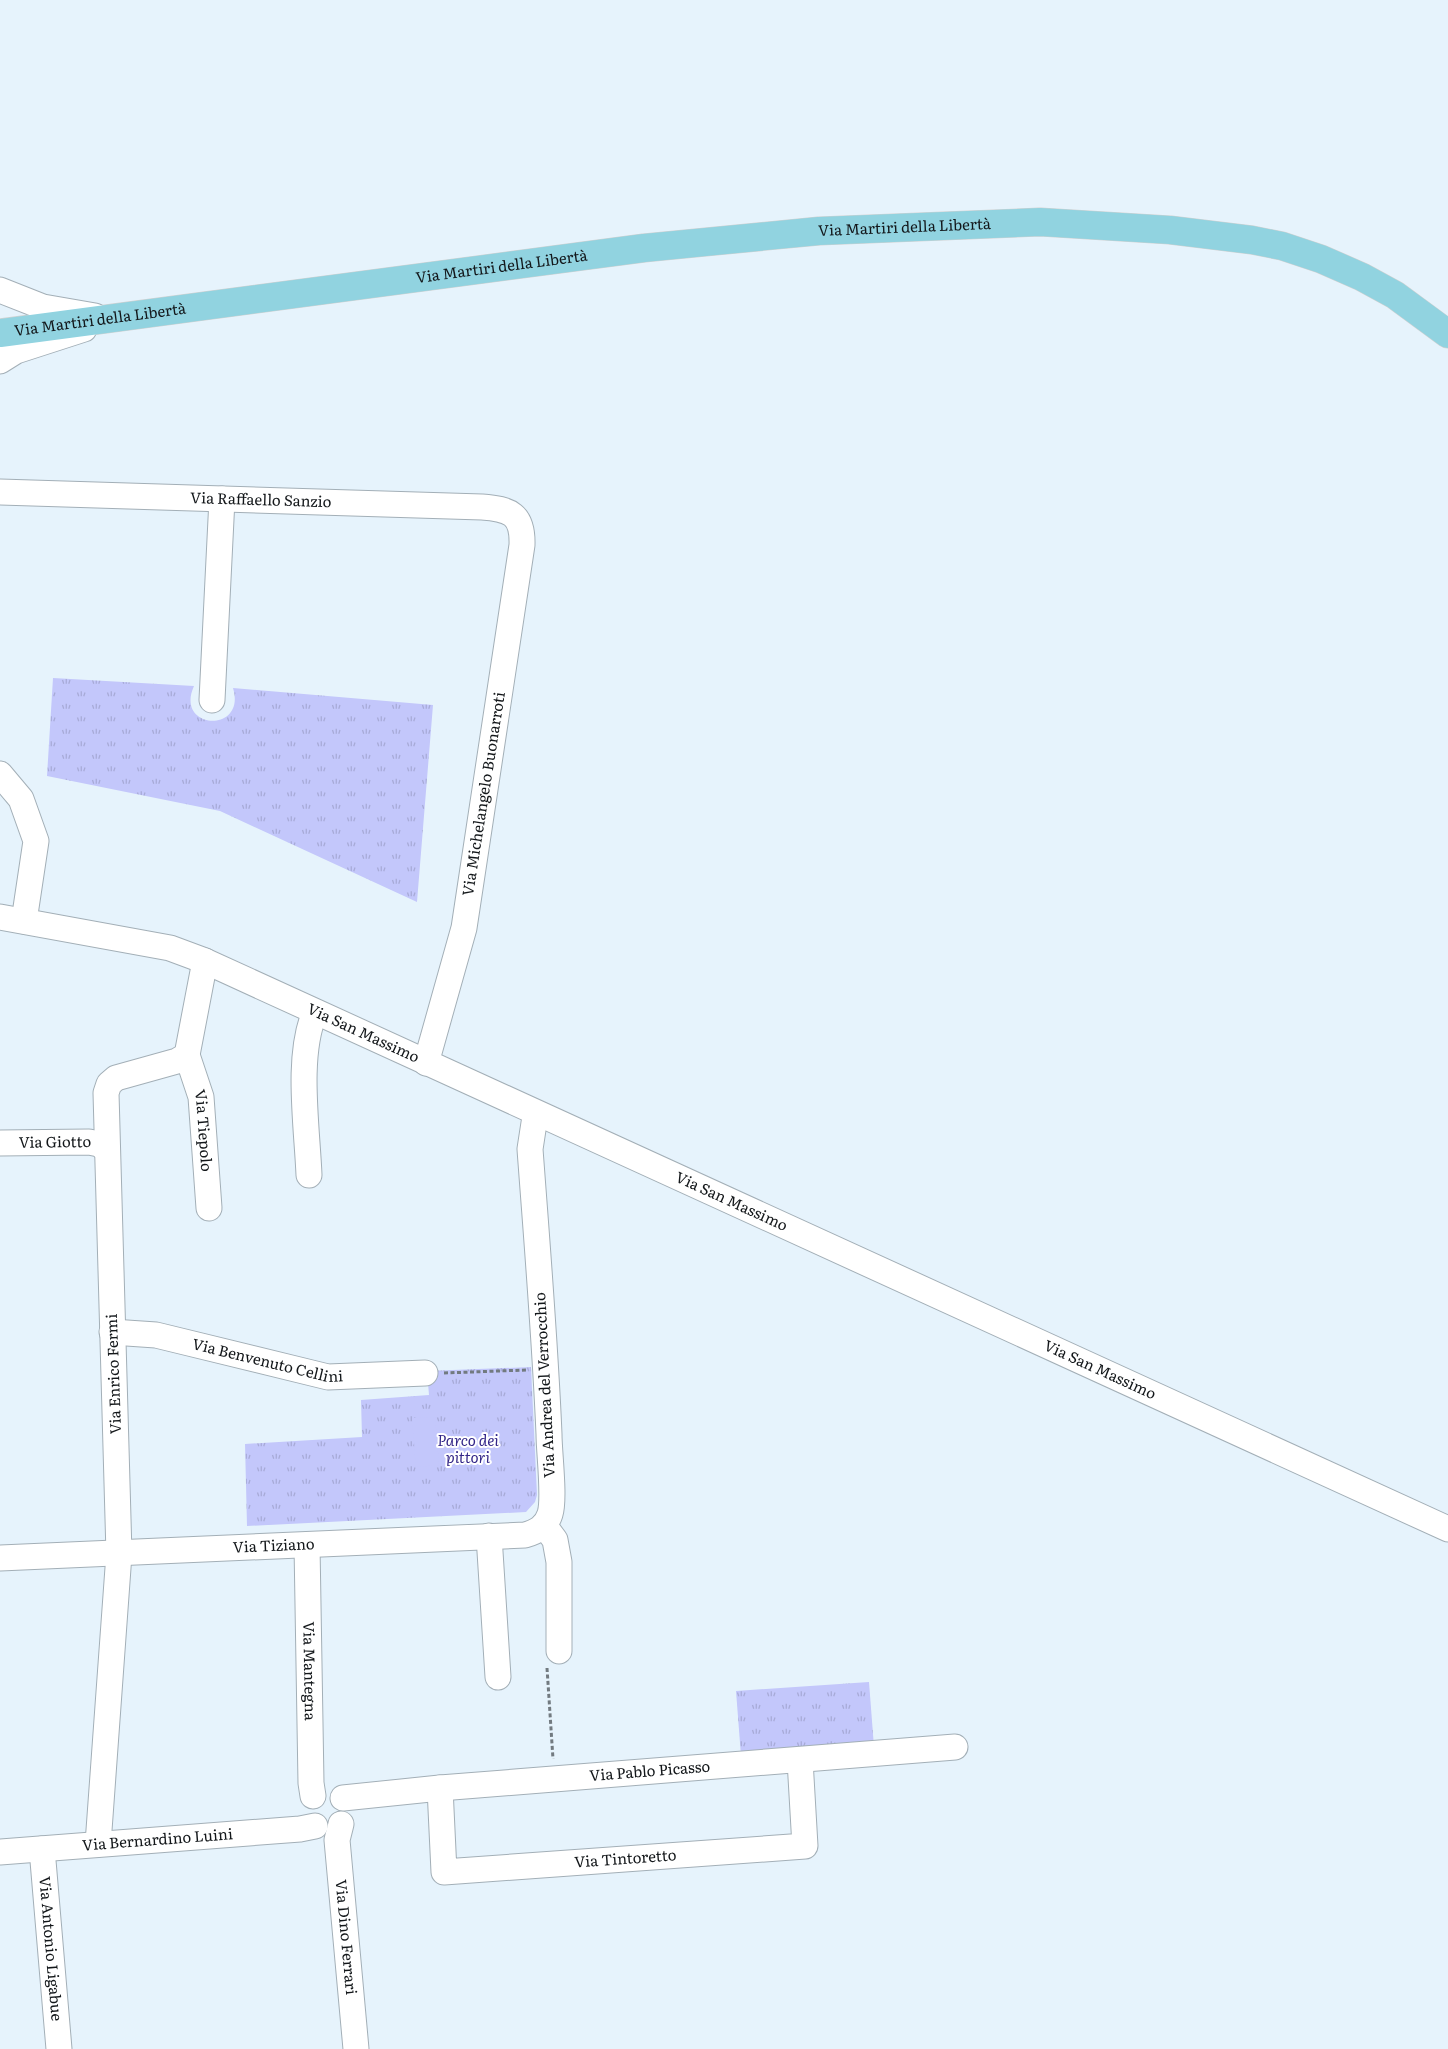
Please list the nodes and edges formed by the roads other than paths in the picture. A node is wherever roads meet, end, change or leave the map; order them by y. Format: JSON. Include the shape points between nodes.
{"nodes":[{"id":1,"x":0,"y":290,"type":"edge"},
{"id":2,"x":110,"y":318,"type":"junction"},
{"id":3,"x":0,"y":333,"type":"edge"},
{"id":4,"x":1448,"y":334,"type":"edge"},
{"id":5,"x":0,"y":361,"type":"edge"},
{"id":6,"x":0,"y":492,"type":"edge"},
{"id":7,"x":222,"y":499,"type":"junction"},
{"id":8,"x":518,"y":521,"type":"joint"},
{"id":9,"x":212,"y":700,"type":"dead end"},
{"id":10,"x":0,"y":774,"type":"edge"},
{"id":11,"x":30,"y":884,"type":"junction"},
{"id":12,"x":0,"y":917,"type":"edge"},
{"id":13,"x":24,"y":921,"type":"junction"},
{"id":14,"x":58,"y":927,"type":"junction"},
{"id":15,"x":205,"y":961,"type":"junction"},
{"id":16,"x":315,"y":1012,"type":"junction"},
{"id":17,"x":187,"y":1055,"type":"junction"},
{"id":18,"x":426,"y":1063,"type":"junction"},
{"id":19,"x":537,"y":1114,"type":"junction"},
{"id":20,"x":0,"y":1143,"type":"edge"},
{"id":21,"x":107,"y":1150,"type":"junction"},
{"id":22,"x":309,"y":1175,"type":"dead end"},
{"id":23,"x":209,"y":1208,"type":"dead end"},
{"id":24,"x":112,"y":1332,"type":"junction"},
{"id":25,"x":425,"y":1373,"type":"road end"},
{"id":26,"x":544,"y":1525,"type":"junction"},
{"id":27,"x":1448,"y":1529,"type":"edge"},
{"id":28,"x":489,"y":1536,"type":"junction"},
{"id":29,"x":308,"y":1545,"type":"junction"},
{"id":30,"x":120,"y":1554,"type":"junction"},
{"id":31,"x":0,"y":1558,"type":"edge"},
{"id":32,"x":559,"y":1651,"type":"road end"},
{"id":33,"x":498,"y":1677,"type":"dead end"},
{"id":34,"x":954,"y":1747,"type":"dead end"},
{"id":35,"x":800,"y":1760,"type":"junction"},
{"id":36,"x":440,"y":1788,"type":"junction"},
{"id":37,"x":313,"y":1796,"type":"junction"},
{"id":38,"x":343,"y":1798,"type":"junction"},
{"id":39,"x":341,"y":1824,"type":"junction"},
{"id":40,"x":315,"y":1826,"type":"junction"},
{"id":41,"x":98,"y":1844,"type":"junction"},
{"id":42,"x":42,"y":1849,"type":"junction"},
{"id":43,"x":0,"y":1852,"type":"edge"},
{"id":44,"x":59,"y":2049,"type":"edge"},
{"id":45,"x":356,"y":2049,"type":"edge"}],
"edges":[{"from":1,"to":2,"type":"street","via":[[43,307]]},
{"from":2,"to":3,"type":"main road","name":"Via Martiri della Libertà"},
{"from":2,"to":4,"type":"main road","name":"Via Martiri della Libertà","via":[[644,248],[819,231],[1040,222],[1170,230],[1282,246],[1362,277],[1395,295]]},
{"from":2,"to":5,"type":"street","via":[[74,334],[16,351]]},
{"from":6,"to":7,"type":"street","name":"Via Raffaello Sanzio"},
{"from":7,"to":8,"type":"street","name":"Via Raffaello Sanzio","via":[[502,508]]},
{"from":7,"to":9,"type":"street"},
{"from":8,"to":18,"type":"street","name":"Via Michelangelo Buonarroti","via":[[522,545],[464,928]]},
{"from":10,"to":11,"type":"street","via":[[21,799],[36,841]]},
{"from":11,"to":13,"type":"street"},
{"from":11,"to":14,"type":"street","via":[[36,908]]},
{"from":12,"to":13,"type":"street","name":"Via San Massimo"},
{"from":13,"to":14,"type":"street","name":"Via San Massimo"},
{"from":14,"to":15,"type":"street","name":"Via San Massimo","via":[[170,948]]},
{"from":15,"to":16,"type":"street","name":"Via San Massimo"},
{"from":15,"to":17,"type":"street"},
{"from":16,"to":18,"type":"street","name":"Via San Massimo"},
{"from":16,"to":22,"type":"street","via":[[309,1026],[304,1058]]},
{"from":17,"to":21,"type":"street","name":"Via Enrico Fermi","via":[[178,1061],[116,1078],[109,1084],[106,1093]]},
{"from":17,"to":23,"type":"street","name":"Via Tiepolo","via":[[201,1097]]},
{"from":18,"to":19,"type":"street","name":"Via San Massimo"},
{"from":19,"to":26,"type":"street","name":"Via Andrea del Verrocchio","via":[[530,1149],[546,1369],[551,1504],[550,1515]]},
{"from":19,"to":27,"type":"street","name":"Via San Massimo"},
{"from":20,"to":21,"type":"street","name":"Via Giotto","via":[[89,1142]]},
{"from":21,"to":24,"type":"street","name":"Via Enrico Fermi"},
{"from":24,"to":25,"type":"street","name":"Via Benvenuto Cellini","via":[[156,1335],[328,1376]]},
{"from":24,"to":30,"type":"street","name":"Via Enrico Fermi"},
{"from":26,"to":28,"type":"street","name":"Via Tiziano","via":[[525,1535]]},
{"from":26,"to":32,"type":"street","via":[[555,1540],[559,1562]]},
{"from":28,"to":29,"type":"street","name":"Via Tiziano"},
{"from":28,"to":33,"type":"street"},
{"from":29,"to":30,"type":"street","name":"Via Tiziano"},
{"from":29,"to":37,"type":"street","name":"Via Mantegna","via":[[310,1783]]},
{"from":30,"to":31,"type":"street","name":"Via Tiziano"},
{"from":30,"to":41,"type":"street","name":"Via Enrico Fermi"},
{"from":34,"to":35,"type":"street","name":"Via Pablo Picasso"},
{"from":35,"to":36,"type":"street","name":"Via Pablo Picasso"},
{"from":35,"to":36,"type":"street","name":"Via Tintoretto","via":[[805,1846],[444,1872]]},
{"from":36,"to":38,"type":"street","name":"Via Pablo Picasso"},
{"from":37,"to":38,"type":"street","via":[[328,1790]]},
{"from":37,"to":40,"type":"street","via":[[307,1811]]},
{"from":38,"to":39,"type":"street","via":[[347,1809]]},
{"from":39,"to":40,"type":"street","via":[[325,1830]]},
{"from":39,"to":45,"type":"street","name":"Via Dino Ferrari","via":[[337,1840]]},
{"from":40,"to":41,"type":"street","name":"Via Bernardino Luini"},
{"from":41,"to":42,"type":"street","name":"Via Bernardino Luini"},
{"from":42,"to":43,"type":"street","name":"Via Bernardino Luini"},
{"from":42,"to":44,"type":"street","name":"Via Antonio Ligabue"}]}
